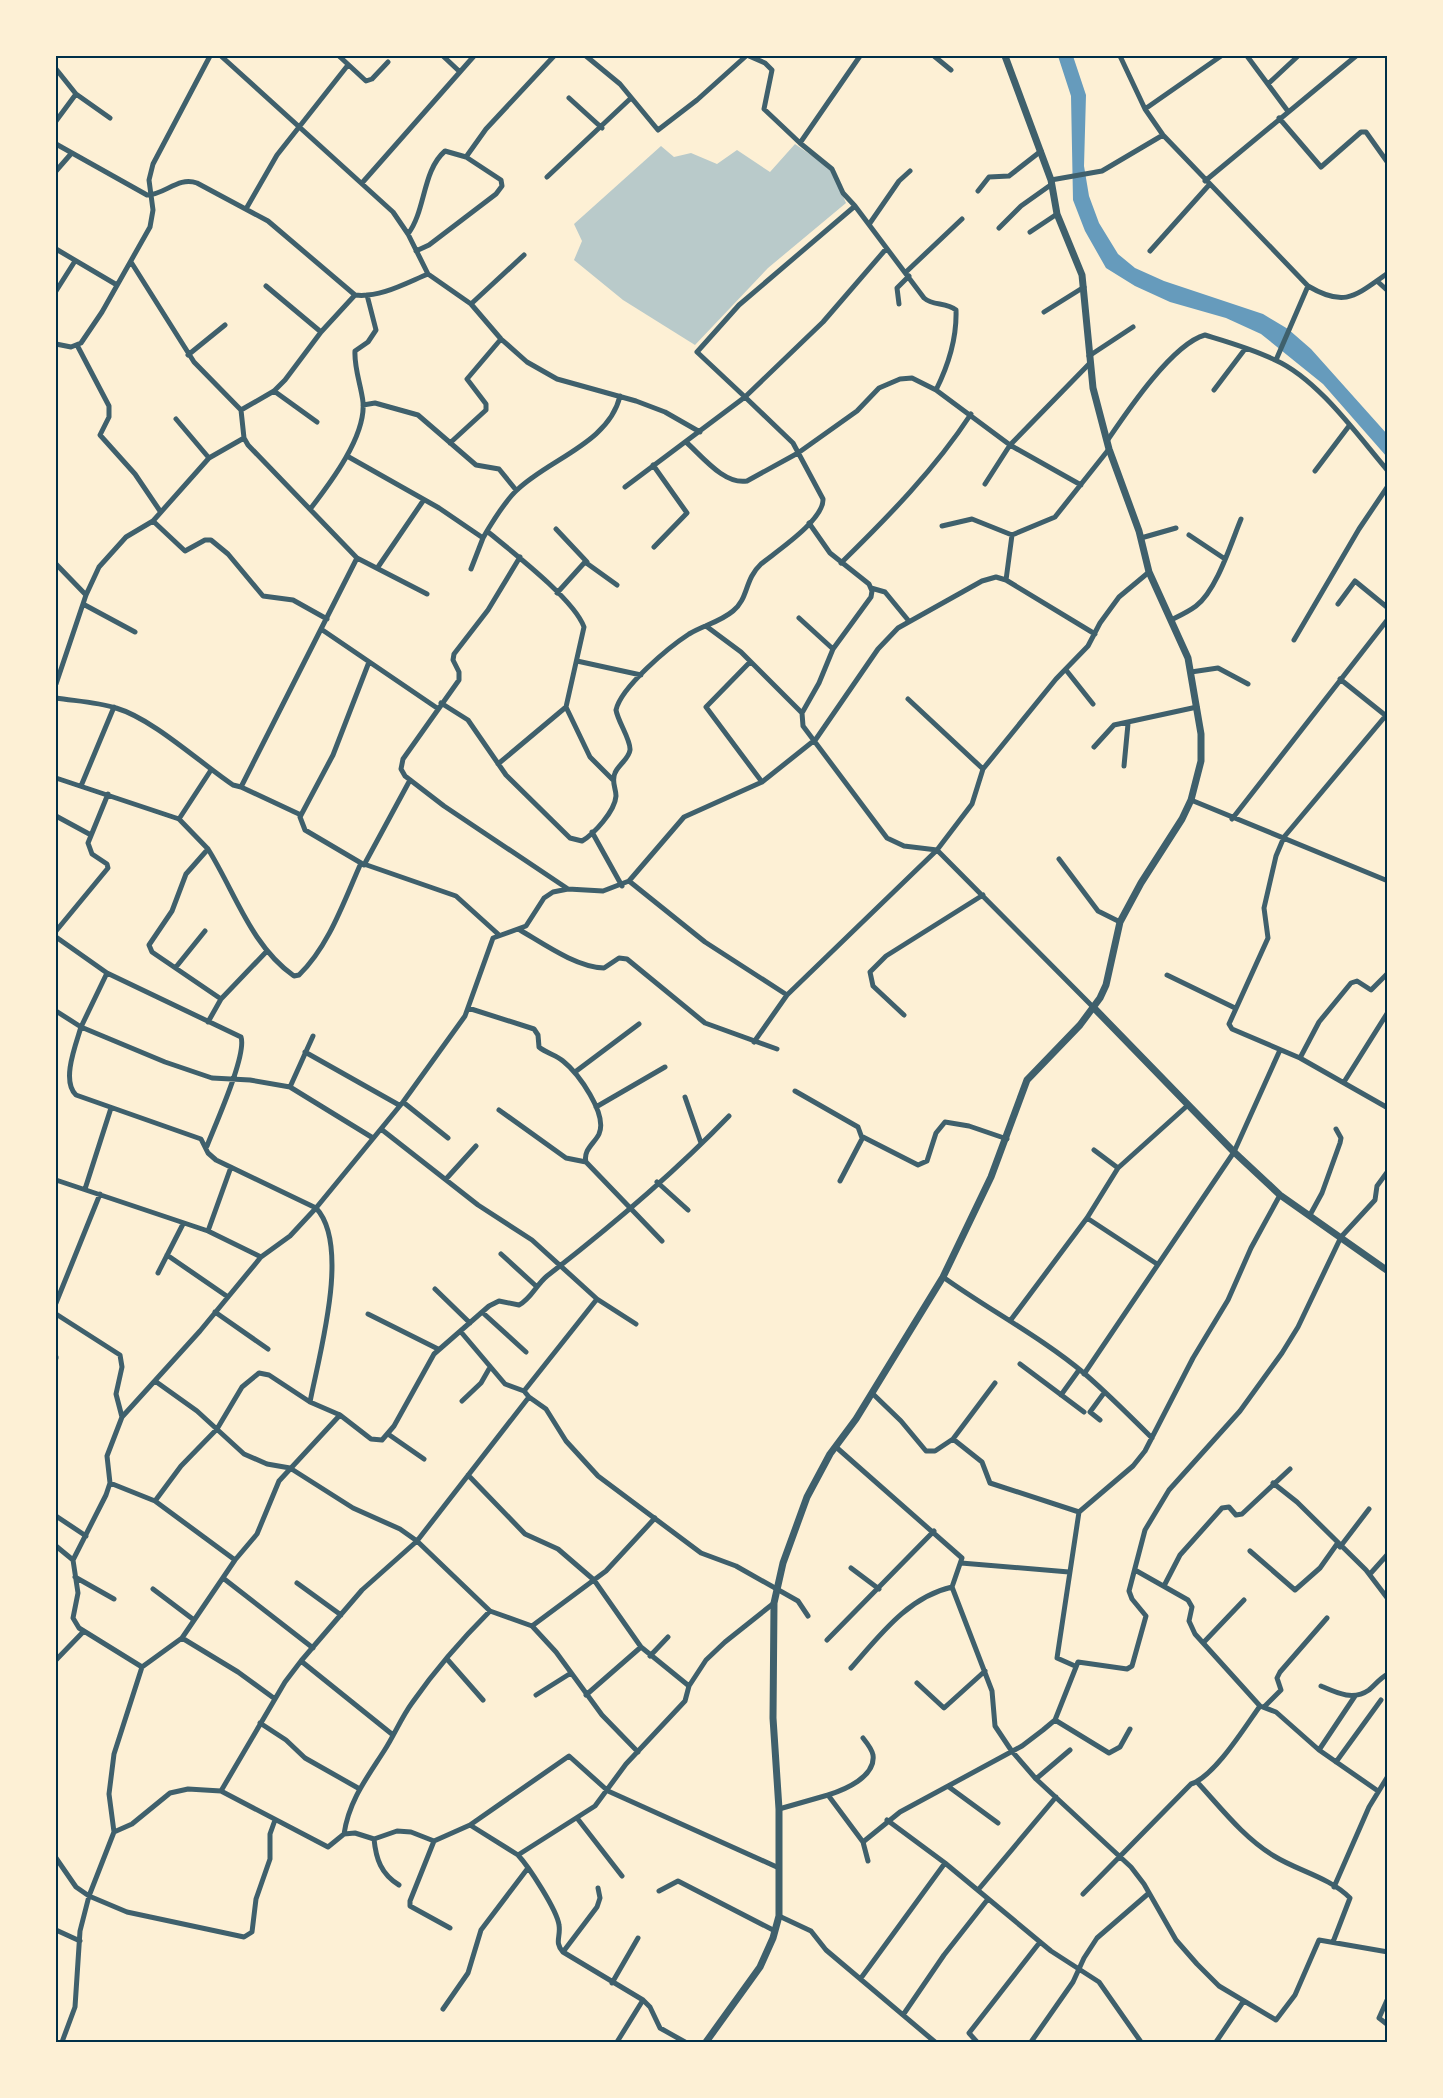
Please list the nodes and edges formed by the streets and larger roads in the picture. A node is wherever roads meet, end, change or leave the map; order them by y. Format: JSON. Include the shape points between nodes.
{"nodes":[{"id":1,"x":210,"y":56,"type":"edge"},
{"id":2,"x":221,"y":56,"type":"edge"},
{"id":3,"x":339,"y":56,"type":"edge"},
{"id":4,"x":443,"y":56,"type":"edge"},
{"id":5,"x":474,"y":56,"type":"edge"},
{"id":6,"x":554,"y":56,"type":"edge"},
{"id":7,"x":586,"y":56,"type":"edge"},
{"id":8,"x":748,"y":56,"type":"edge"},
{"id":9,"x":860,"y":56,"type":"edge"},
{"id":10,"x":934,"y":56,"type":"edge"},
{"id":11,"x":1005,"y":56,"type":"edge"},
{"id":12,"x":1120,"y":56,"type":"edge"},
{"id":13,"x":1221,"y":56,"type":"edge"},
{"id":14,"x":1247,"y":56,"type":"edge"},
{"id":15,"x":1298,"y":56,"type":"edge"},
{"id":16,"x":1356,"y":56,"type":"edge"},
{"id":17,"x":388,"y":62,"type":"dead end"},
{"id":18,"x":348,"y":65,"type":"junction"},
{"id":19,"x":56,"y":69,"type":"edge"},
{"id":20,"x":951,"y":70,"type":"dead end"},
{"id":21,"x":460,"y":72,"type":"junction"},
{"id":22,"x":1268,"y":84,"type":"junction"},
{"id":23,"x":76,"y":94,"type":"junction"},
{"id":24,"x":569,"y":98,"type":"dead end"},
{"id":25,"x":631,"y":98,"type":"junction"},
{"id":26,"x":1145,"y":108,"type":"junction"},
{"id":27,"x":1287,"y":110,"type":"junction"},
{"id":28,"x":110,"y":118,"type":"dead end"},
{"id":29,"x":1279,"y":118,"type":"junction"},
{"id":30,"x":56,"y":121,"type":"edge"},
{"id":31,"x":298,"y":126,"type":"junction"},
{"id":32,"x":602,"y":128,"type":"junction"},
{"id":33,"x":1163,"y":135,"type":"junction"},
{"id":34,"x":800,"y":143,"type":"junction"},
{"id":35,"x":56,"y":144,"type":"edge"},
{"id":36,"x":1041,"y":151,"type":"junction"},
{"id":37,"x":70,"y":155,"type":"junction"},
{"id":38,"x":466,"y":157,"type":"junction"},
{"id":39,"x":1388,"y":163,"type":"edge"},
{"id":40,"x":56,"y":171,"type":"edge"},
{"id":41,"x":910,"y":171,"type":"dead end"},
{"id":42,"x":547,"y":177,"type":"dead end"},
{"id":43,"x":1051,"y":182,"type":"junction"},
{"id":44,"x":362,"y":183,"type":"junction"},
{"id":45,"x":1207,"y":183,"type":"junction"},
{"id":46,"x":978,"y":191,"type":"dead end"},
{"id":47,"x":152,"y":195,"type":"junction"},
{"id":48,"x":855,"y":206,"type":"junction"},
{"id":49,"x":246,"y":209,"type":"junction"},
{"id":50,"x":1057,"y":214,"type":"junction"},
{"id":51,"x":963,"y":219,"type":"dead end"},
{"id":52,"x":870,"y":223,"type":"junction"},
{"id":53,"x":999,"y":228,"type":"dead end"},
{"id":54,"x":1030,"y":232,"type":"dead end"},
{"id":55,"x":408,"y":234,"type":"junction"},
{"id":56,"x":56,"y":249,"type":"edge"},
{"id":57,"x":886,"y":249,"type":"junction"},
{"id":58,"x":416,"y":251,"type":"junction"},
{"id":59,"x":1150,"y":251,"type":"dead end"},
{"id":60,"x":524,"y":255,"type":"dead end"},
{"id":61,"x":75,"y":261,"type":"junction"},
{"id":62,"x":131,"y":262,"type":"junction"},
{"id":63,"x":1388,"y":273,"type":"edge"},
{"id":64,"x":428,"y":274,"type":"junction"},
{"id":65,"x":907,"y":274,"type":"junction"},
{"id":66,"x":1377,"y":281,"type":"junction"},
{"id":67,"x":117,"y":285,"type":"junction"},
{"id":68,"x":266,"y":286,"type":"dead end"},
{"id":69,"x":1308,"y":286,"type":"junction"},
{"id":70,"x":1084,"y":287,"type":"junction"},
{"id":71,"x":56,"y":291,"type":"edge"},
{"id":72,"x":1388,"y":291,"type":"edge"},
{"id":73,"x":355,"y":295,"type":"junction"},
{"id":74,"x":367,"y":296,"type":"junction"},
{"id":75,"x":471,"y":304,"type":"junction"},
{"id":76,"x":899,"y":304,"type":"dead end"},
{"id":77,"x":1044,"y":312,"type":"dead end"},
{"id":78,"x":225,"y":325,"type":"dead end"},
{"id":79,"x":1133,"y":327,"type":"dead end"},
{"id":80,"x":321,"y":332,"type":"junction"},
{"id":81,"x":501,"y":339,"type":"junction"},
{"id":82,"x":56,"y":344,"type":"edge"},
{"id":83,"x":77,"y":345,"type":"junction"},
{"id":84,"x":1245,"y":349,"type":"junction"},
{"id":85,"x":188,"y":355,"type":"junction"},
{"id":86,"x":1276,"y":357,"type":"junction"},
{"id":87,"x":1090,"y":360,"type":"junction"},
{"id":88,"x":936,"y":390,"type":"junction"},
{"id":89,"x":1214,"y":390,"type":"dead end"},
{"id":90,"x":273,"y":391,"type":"junction"},
{"id":91,"x":620,"y":396,"type":"junction"},
{"id":92,"x":745,"y":397,"type":"junction"},
{"id":93,"x":363,"y":405,"type":"junction"},
{"id":94,"x":241,"y":410,"type":"junction"},
{"id":95,"x":970,"y":414,"type":"junction"},
{"id":96,"x":176,"y":419,"type":"dead end"},
{"id":97,"x":317,"y":422,"type":"dead end"},
{"id":98,"x":1349,"y":426,"type":"junction"},
{"id":99,"x":700,"y":432,"type":"junction"},
{"id":100,"x":244,"y":438,"type":"junction"},
{"id":101,"x":686,"y":442,"type":"junction"},
{"id":102,"x":450,"y":443,"type":"junction"},
{"id":103,"x":1010,"y":445,"type":"junction"},
{"id":104,"x":1108,"y":445,"type":"junction"},
{"id":105,"x":798,"y":453,"type":"junction"},
{"id":106,"x":347,"y":456,"type":"junction"},
{"id":107,"x":209,"y":458,"type":"junction"},
{"id":108,"x":653,"y":465,"type":"junction"},
{"id":109,"x":1315,"y":471,"type":"dead end"},
{"id":110,"x":1388,"y":471,"type":"edge"},
{"id":111,"x":986,"y":484,"type":"dead end"},
{"id":112,"x":1081,"y":485,"type":"junction"},
{"id":113,"x":1388,"y":486,"type":"edge"},
{"id":114,"x":625,"y":487,"type":"dead end"},
{"id":115,"x":516,"y":490,"type":"junction"},
{"id":116,"x":423,"y":501,"type":"junction"},
{"id":117,"x":311,"y":508,"type":"junction"},
{"id":118,"x":160,"y":511,"type":"junction"},
{"id":119,"x":1241,"y":519,"type":"dead end"},
{"id":120,"x":153,"y":521,"type":"junction"},
{"id":121,"x":809,"y":523,"type":"junction"},
{"id":122,"x":942,"y":525,"type":"dead end"},
{"id":123,"x":1176,"y":528,"type":"dead end"},
{"id":124,"x":556,"y":529,"type":"dead end"},
{"id":125,"x":487,"y":531,"type":"junction"},
{"id":126,"x":1012,"y":535,"type":"junction"},
{"id":127,"x":1189,"y":535,"type":"dead end"},
{"id":128,"x":483,"y":538,"type":"junction"},
{"id":129,"x":1141,"y":538,"type":"junction"},
{"id":130,"x":654,"y":547,"type":"dead end"},
{"id":131,"x":520,"y":557,"type":"junction"},
{"id":132,"x":357,"y":558,"type":"junction"},
{"id":133,"x":1225,"y":559,"type":"junction"},
{"id":134,"x":587,"y":561,"type":"junction"},
{"id":135,"x":841,"y":563,"type":"junction"},
{"id":136,"x":56,"y":564,"type":"edge"},
{"id":137,"x":378,"y":567,"type":"junction"},
{"id":138,"x":471,"y":569,"type":"dead end"},
{"id":139,"x":1149,"y":572,"type":"junction"},
{"id":140,"x":1006,"y":580,"type":"junction"},
{"id":141,"x":617,"y":585,"type":"dead end"},
{"id":142,"x":871,"y":588,"type":"junction"},
{"id":143,"x":557,"y":593,"type":"junction"},
{"id":144,"x":427,"y":594,"type":"dead end"},
{"id":145,"x":86,"y":595,"type":"junction"},
{"id":146,"x":83,"y":604,"type":"junction"},
{"id":147,"x":1338,"y":604,"type":"dead end"},
{"id":148,"x":1388,"y":608,"type":"edge"},
{"id":149,"x":799,"y":618,"type":"dead end"},
{"id":150,"x":327,"y":619,"type":"junction"},
{"id":151,"x":908,"y":620,"type":"junction"},
{"id":152,"x":1171,"y":620,"type":"junction"},
{"id":153,"x":1388,"y":620,"type":"edge"},
{"id":154,"x":706,"y":626,"type":"junction"},
{"id":155,"x":321,"y":629,"type":"junction"},
{"id":156,"x":135,"y":632,"type":"dead end"},
{"id":157,"x":1095,"y":634,"type":"junction"},
{"id":158,"x":1294,"y":640,"type":"dead end"},
{"id":159,"x":833,"y":649,"type":"junction"},
{"id":160,"x":577,"y":661,"type":"junction"},
{"id":161,"x":369,"y":662,"type":"junction"},
{"id":162,"x":750,"y":663,"type":"junction"},
{"id":163,"x":1066,"y":670,"type":"junction"},
{"id":164,"x":1191,"y":672,"type":"junction"},
{"id":165,"x":641,"y":675,"type":"junction"},
{"id":166,"x":1340,"y":679,"type":"junction"},
{"id":167,"x":56,"y":684,"type":"edge"},
{"id":168,"x":1248,"y":684,"type":"dead end"},
{"id":169,"x":56,"y":698,"type":"edge"},
{"id":170,"x":908,"y":699,"type":"dead end"},
{"id":171,"x":1093,"y":704,"type":"dead end"},
{"id":172,"x":439,"y":705,"type":"junction"},
{"id":173,"x":114,"y":707,"type":"junction"},
{"id":174,"x":566,"y":707,"type":"junction"},
{"id":175,"x":1197,"y":707,"type":"junction"},
{"id":176,"x":802,"y":713,"type":"junction"},
{"id":177,"x":1386,"y":714,"type":"edge"},
{"id":178,"x":1128,"y":724,"type":"junction"},
{"id":179,"x":816,"y":739,"type":"junction"},
{"id":180,"x":1094,"y":747,"type":"dead end"},
{"id":181,"x":498,"y":764,"type":"junction"},
{"id":182,"x":1124,"y":766,"type":"dead end"},
{"id":183,"x":983,"y":769,"type":"junction"},
{"id":184,"x":211,"y":770,"type":"junction"},
{"id":185,"x":56,"y":778,"type":"edge"},
{"id":186,"x":410,"y":780,"type":"junction"},
{"id":187,"x":613,"y":780,"type":"junction"},
{"id":188,"x":762,"y":782,"type":"junction"},
{"id":189,"x":81,"y":786,"type":"junction"},
{"id":190,"x":241,"y":787,"type":"junction"},
{"id":191,"x":108,"y":794,"type":"junction"},
{"id":192,"x":1191,"y":800,"type":"junction"},
{"id":193,"x":301,"y":815,"type":"junction"},
{"id":194,"x":56,"y":816,"type":"edge"},
{"id":195,"x":179,"y":819,"type":"junction"},
{"id":196,"x":1232,"y":819,"type":"junction"},
{"id":197,"x":592,"y":832,"type":"junction"},
{"id":198,"x":91,"y":835,"type":"junction"},
{"id":199,"x":1284,"y":837,"type":"junction"},
{"id":200,"x":208,"y":849,"type":"junction"},
{"id":201,"x":937,"y":850,"type":"junction"},
{"id":202,"x":1059,"y":859,"type":"dead end"},
{"id":203,"x":362,"y":864,"type":"junction"},
{"id":204,"x":629,"y":881,"type":"junction"},
{"id":205,"x":1388,"y":881,"type":"edge"},
{"id":206,"x":622,"y":886,"type":"junction"},
{"id":207,"x":568,"y":889,"type":"junction"},
{"id":208,"x":983,"y":895,"type":"junction"},
{"id":209,"x":1120,"y":922,"type":"junction"},
{"id":210,"x":520,"y":930,"type":"junction"},
{"id":211,"x":56,"y":931,"type":"edge"},
{"id":212,"x":205,"y":931,"type":"dead end"},
{"id":213,"x":498,"y":934,"type":"junction"},
{"id":214,"x":56,"y":937,"type":"edge"},
{"id":215,"x":267,"y":951,"type":"junction"},
{"id":216,"x":176,"y":967,"type":"junction"},
{"id":217,"x":107,"y":973,"type":"junction"},
{"id":218,"x":1388,"y":973,"type":"edge"},
{"id":219,"x":1167,"y":975,"type":"dead end"},
{"id":220,"x":787,"y":995,"type":"junction"},
{"id":221,"x":221,"y":999,"type":"junction"},
{"id":222,"x":468,"y":1008,"type":"junction"},
{"id":223,"x":1094,"y":1008,"type":"junction"},
{"id":224,"x":1235,"y":1008,"type":"junction"},
{"id":225,"x":56,"y":1011,"type":"edge"},
{"id":226,"x":1388,"y":1012,"type":"edge"},
{"id":227,"x":904,"y":1015,"type":"dead end"},
{"id":228,"x":208,"y":1022,"type":"junction"},
{"id":229,"x":639,"y":1024,"type":"dead end"},
{"id":230,"x":81,"y":1027,"type":"junction"},
{"id":231,"x":313,"y":1036,"type":"dead end"},
{"id":232,"x":754,"y":1042,"type":"junction"},
{"id":233,"x":777,"y":1049,"type":"dead end"},
{"id":234,"x":1280,"y":1050,"type":"junction"},
{"id":235,"x":305,"y":1052,"type":"junction"},
{"id":236,"x":1300,"y":1058,"type":"junction"},
{"id":237,"x":665,"y":1066,"type":"dead end"},
{"id":238,"x":575,"y":1072,"type":"junction"},
{"id":239,"x":231,"y":1081,"type":"junction"},
{"id":240,"x":1344,"y":1082,"type":"junction"},
{"id":241,"x":290,"y":1087,"type":"junction"},
{"id":242,"x":795,"y":1091,"type":"dead end"},
{"id":243,"x":685,"y":1097,"type":"dead end"},
{"id":244,"x":401,"y":1104,"type":"junction"},
{"id":245,"x":1188,"y":1105,"type":"junction"},
{"id":246,"x":596,"y":1107,"type":"junction"},
{"id":247,"x":111,"y":1108,"type":"junction"},
{"id":248,"x":1388,"y":1108,"type":"edge"},
{"id":249,"x":499,"y":1110,"type":"dead end"},
{"id":250,"x":729,"y":1116,"type":"dead end"},
{"id":251,"x":381,"y":1129,"type":"junction"},
{"id":252,"x":1336,"y":1129,"type":"dead end"},
{"id":253,"x":373,"y":1138,"type":"junction"},
{"id":254,"x":448,"y":1138,"type":"dead end"},
{"id":255,"x":862,"y":1138,"type":"junction"},
{"id":256,"x":1007,"y":1139,"type":"junction"},
{"id":257,"x":701,"y":1143,"type":"junction"},
{"id":258,"x":207,"y":1146,"type":"junction"},
{"id":259,"x":476,"y":1146,"type":"dead end"},
{"id":260,"x":1094,"y":1150,"type":"dead end"},
{"id":261,"x":1234,"y":1152,"type":"junction"},
{"id":262,"x":586,"y":1162,"type":"junction"},
{"id":263,"x":231,"y":1167,"type":"junction"},
{"id":264,"x":1118,"y":1168,"type":"junction"},
{"id":265,"x":1388,"y":1171,"type":"edge"},
{"id":266,"x":446,"y":1179,"type":"junction"},
{"id":267,"x":56,"y":1180,"type":"edge"},
{"id":268,"x":840,"y":1180,"type":"dead end"},
{"id":269,"x":657,"y":1182,"type":"junction"},
{"id":270,"x":85,"y":1189,"type":"junction"},
{"id":271,"x":100,"y":1194,"type":"junction"},
{"id":272,"x":1280,"y":1195,"type":"junction"},
{"id":273,"x":316,"y":1208,"type":"junction"},
{"id":274,"x":628,"y":1208,"type":"junction"},
{"id":275,"x":688,"y":1210,"type":"dead end"},
{"id":276,"x":1310,"y":1215,"type":"junction"},
{"id":277,"x":1087,"y":1218,"type":"junction"},
{"id":278,"x":183,"y":1224,"type":"junction"},
{"id":279,"x":208,"y":1231,"type":"junction"},
{"id":280,"x":1341,"y":1237,"type":"junction"},
{"id":281,"x":662,"y":1241,"type":"dead end"},
{"id":282,"x":501,"y":1254,"type":"dead end"},
{"id":283,"x":167,"y":1255,"type":"junction"},
{"id":284,"x":261,"y":1257,"type":"junction"},
{"id":285,"x":1157,"y":1264,"type":"junction"},
{"id":286,"x":563,"y":1265,"type":"junction"},
{"id":287,"x":1388,"y":1271,"type":"edge"},
{"id":288,"x":158,"y":1273,"type":"dead end"},
{"id":289,"x":942,"y":1277,"type":"junction"},
{"id":290,"x":536,"y":1286,"type":"junction"},
{"id":291,"x":435,"y":1289,"type":"dead end"},
{"id":292,"x":228,"y":1296,"type":"junction"},
{"id":293,"x":597,"y":1299,"type":"junction"},
{"id":294,"x":56,"y":1303,"type":"edge"},
{"id":295,"x":215,"y":1312,"type":"junction"},
{"id":296,"x":482,"y":1312,"type":"junction"},
{"id":297,"x":56,"y":1314,"type":"edge"},
{"id":298,"x":368,"y":1314,"type":"dead end"},
{"id":299,"x":1010,"y":1320,"type":"junction"},
{"id":300,"x":470,"y":1323,"type":"junction"},
{"id":301,"x":636,"y":1324,"type":"dead end"},
{"id":302,"x":461,"y":1332,"type":"junction"},
{"id":303,"x":268,"y":1349,"type":"dead end"},
{"id":304,"x":438,"y":1349,"type":"junction"},
{"id":305,"x":526,"y":1352,"type":"dead end"},
{"id":306,"x":1020,"y":1364,"type":"dead end"},
{"id":307,"x":489,"y":1369,"type":"junction"},
{"id":308,"x":1082,"y":1372,"type":"junction"},
{"id":309,"x":155,"y":1381,"type":"junction"},
{"id":310,"x":995,"y":1383,"type":"dead end"},
{"id":311,"x":524,"y":1391,"type":"junction"},
{"id":312,"x":872,"y":1393,"type":"junction"},
{"id":313,"x":1104,"y":1393,"type":"junction"},
{"id":314,"x":1061,"y":1395,"type":"junction"},
{"id":315,"x":529,"y":1397,"type":"junction"},
{"id":316,"x":462,"y":1401,"type":"dead end"},
{"id":317,"x":310,"y":1402,"type":"junction"},
{"id":318,"x":1084,"y":1412,"type":"dead end"},
{"id":319,"x":340,"y":1415,"type":"junction"},
{"id":320,"x":122,"y":1417,"type":"junction"},
{"id":321,"x":1100,"y":1420,"type":"dead end"},
{"id":322,"x":217,"y":1429,"type":"junction"},
{"id":323,"x":388,"y":1434,"type":"junction"},
{"id":324,"x":1152,"y":1438,"type":"junction"},
{"id":325,"x":953,"y":1439,"type":"junction"},
{"id":326,"x":836,"y":1447,"type":"junction"},
{"id":327,"x":424,"y":1459,"type":"dead end"},
{"id":328,"x":290,"y":1468,"type":"junction"},
{"id":329,"x":1290,"y":1469,"type":"dead end"},
{"id":330,"x":468,"y":1475,"type":"junction"},
{"id":331,"x":110,"y":1482,"type":"junction"},
{"id":332,"x":1274,"y":1483,"type":"junction"},
{"id":333,"x":154,"y":1501,"type":"junction"},
{"id":334,"x":1369,"y":1509,"type":"dead end"},
{"id":335,"x":1079,"y":1512,"type":"junction"},
{"id":336,"x":56,"y":1516,"type":"edge"},
{"id":337,"x":655,"y":1518,"type":"junction"},
{"id":338,"x":934,"y":1532,"type":"junction"},
{"id":339,"x":86,"y":1536,"type":"junction"},
{"id":340,"x":417,"y":1542,"type":"junction"},
{"id":341,"x":1339,"y":1545,"type":"junction"},
{"id":342,"x":56,"y":1546,"type":"edge"},
{"id":343,"x":1250,"y":1551,"type":"dead end"},
{"id":344,"x":1388,"y":1555,"type":"edge"},
{"id":345,"x":73,"y":1560,"type":"junction"},
{"id":346,"x":235,"y":1560,"type":"junction"},
{"id":347,"x":961,"y":1563,"type":"junction"},
{"id":348,"x":851,"y":1568,"type":"dead end"},
{"id":349,"x":1135,"y":1569,"type":"junction"},
{"id":350,"x":1069,"y":1572,"type":"junction"},
{"id":351,"x":1370,"y":1574,"type":"junction"},
{"id":352,"x":75,"y":1576,"type":"junction"},
{"id":353,"x":222,"y":1578,"type":"junction"},
{"id":354,"x":594,"y":1580,"type":"junction"},
{"id":355,"x":297,"y":1583,"type":"dead end"},
{"id":356,"x":1165,"y":1584,"type":"junction"},
{"id":357,"x":952,"y":1587,"type":"junction"},
{"id":358,"x":153,"y":1589,"type":"dead end"},
{"id":359,"x":879,"y":1589,"type":"junction"},
{"id":360,"x":778,"y":1590,"type":"junction"},
{"id":361,"x":114,"y":1599,"type":"dead end"},
{"id":362,"x":1388,"y":1599,"type":"edge"},
{"id":363,"x":1244,"y":1600,"type":"dead end"},
{"id":364,"x":774,"y":1603,"type":"junction"},
{"id":365,"x":490,"y":1611,"type":"junction"},
{"id":366,"x":341,"y":1615,"type":"junction"},
{"id":367,"x":807,"y":1616,"type":"dead end"},
{"id":368,"x":1327,"y":1618,"type":"dead end"},
{"id":369,"x":194,"y":1620,"type":"junction"},
{"id":370,"x":532,"y":1626,"type":"junction"},
{"id":371,"x":84,"y":1630,"type":"junction"},
{"id":372,"x":668,"y":1637,"type":"dead end"},
{"id":373,"x":182,"y":1638,"type":"junction"},
{"id":374,"x":827,"y":1640,"type":"dead end"},
{"id":375,"x":1204,"y":1642,"type":"junction"},
{"id":376,"x":641,"y":1647,"type":"junction"},
{"id":377,"x":313,"y":1648,"type":"junction"},
{"id":378,"x":650,"y":1656,"type":"junction"},
{"id":379,"x":447,"y":1659,"type":"junction"},
{"id":380,"x":56,"y":1660,"type":"edge"},
{"id":381,"x":301,"y":1661,"type":"junction"},
{"id":382,"x":1075,"y":1666,"type":"junction"},
{"id":383,"x":142,"y":1667,"type":"junction"},
{"id":384,"x":851,"y":1668,"type":"dead end"},
{"id":385,"x":986,"y":1671,"type":"junction"},
{"id":386,"x":570,"y":1673,"type":"junction"},
{"id":387,"x":1388,"y":1674,"type":"edge"},
{"id":388,"x":917,"y":1683,"type":"dead end"},
{"id":389,"x":689,"y":1686,"type":"junction"},
{"id":390,"x":1321,"y":1686,"type":"dead end"},
{"id":391,"x":536,"y":1695,"type":"dead end"},
{"id":392,"x":586,"y":1695,"type":"junction"},
{"id":393,"x":1355,"y":1696,"type":"junction"},
{"id":394,"x":274,"y":1699,"type":"junction"},
{"id":395,"x":483,"y":1700,"type":"dead end"},
{"id":396,"x":1381,"y":1700,"type":"dead end"},
{"id":397,"x":1263,"y":1706,"type":"junction"},
{"id":398,"x":1055,"y":1720,"type":"junction"},
{"id":399,"x":260,"y":1724,"type":"junction"},
{"id":400,"x":1130,"y":1730,"type":"dead end"},
{"id":401,"x":393,"y":1735,"type":"junction"},
{"id":402,"x":864,"y":1738,"type":"dead end"},
{"id":403,"x":1011,"y":1750,"type":"junction"},
{"id":404,"x":1070,"y":1750,"type":"dead end"},
{"id":405,"x":1319,"y":1750,"type":"junction"},
{"id":406,"x":638,"y":1752,"type":"junction"},
{"id":407,"x":1336,"y":1762,"type":"junction"},
{"id":408,"x":1388,"y":1776,"type":"edge"},
{"id":409,"x":1036,"y":1779,"type":"junction"},
{"id":410,"x":1198,"y":1783,"type":"junction"},
{"id":411,"x":949,"y":1786,"type":"junction"},
{"id":412,"x":358,"y":1788,"type":"junction"},
{"id":413,"x":221,"y":1791,"type":"junction"},
{"id":414,"x":608,"y":1791,"type":"junction"},
{"id":415,"x":1378,"y":1791,"type":"junction"},
{"id":416,"x":828,"y":1795,"type":"junction"},
{"id":417,"x":1056,"y":1797,"type":"junction"},
{"id":418,"x":779,"y":1809,"type":"junction"},
{"id":419,"x":577,"y":1818,"type":"junction"},
{"id":420,"x":275,"y":1820,"type":"junction"},
{"id":421,"x":887,"y":1820,"type":"junction"},
{"id":422,"x":998,"y":1823,"type":"dead end"},
{"id":423,"x":470,"y":1825,"type":"junction"},
{"id":424,"x":114,"y":1832,"type":"junction"},
{"id":425,"x":344,"y":1834,"type":"junction"},
{"id":426,"x":374,"y":1839,"type":"junction"},
{"id":427,"x":434,"y":1841,"type":"junction"},
{"id":428,"x":863,"y":1842,"type":"junction"},
{"id":429,"x":518,"y":1856,"type":"junction"},
{"id":430,"x":1119,"y":1857,"type":"junction"},
{"id":431,"x":56,"y":1858,"type":"edge"},
{"id":432,"x":868,"y":1861,"type":"dead end"},
{"id":433,"x":945,"y":1863,"type":"junction"},
{"id":434,"x":528,"y":1868,"type":"junction"},
{"id":435,"x":779,"y":1868,"type":"junction"},
{"id":436,"x":622,"y":1876,"type":"dead end"},
{"id":437,"x":399,"y":1885,"type":"dead end"},
{"id":438,"x":1334,"y":1887,"type":"junction"},
{"id":439,"x":598,"y":1888,"type":"dead end"},
{"id":440,"x":978,"y":1890,"type":"junction"},
{"id":441,"x":659,"y":1891,"type":"dead end"},
{"id":442,"x":1149,"y":1893,"type":"junction"},
{"id":443,"x":1083,"y":1894,"type":"dead end"},
{"id":444,"x":89,"y":1896,"type":"junction"},
{"id":445,"x":988,"y":1899,"type":"junction"},
{"id":446,"x":779,"y":1916,"type":"junction"},
{"id":447,"x":450,"y":1928,"type":"dead end"},
{"id":448,"x":56,"y":1930,"type":"edge"},
{"id":449,"x":775,"y":1931,"type":"junction"},
{"id":450,"x":638,"y":1938,"type":"dead end"},
{"id":451,"x":80,"y":1941,"type":"junction"},
{"id":452,"x":1040,"y":1942,"type":"junction"},
{"id":453,"x":1333,"y":1942,"type":"junction"},
{"id":454,"x":563,"y":1952,"type":"junction"},
{"id":455,"x":1388,"y":1952,"type":"edge"},
{"id":456,"x":1078,"y":1971,"type":"junction"},
{"id":457,"x":861,"y":1978,"type":"junction"},
{"id":458,"x":612,"y":1983,"type":"junction"},
{"id":459,"x":1388,"y":1998,"type":"edge"},
{"id":460,"x":643,"y":2001,"type":"junction"},
{"id":461,"x":1243,"y":2002,"type":"junction"},
{"id":462,"x":443,"y":2009,"type":"dead end"},
{"id":463,"x":903,"y":2015,"type":"junction"},
{"id":464,"x":1388,"y":2025,"type":"edge"},
{"id":465,"x":1033,"y":2042,"type":"edge"},
{"id":466,"x":62,"y":2043,"type":"edge"},
{"id":467,"x":617,"y":2043,"type":"edge"},
{"id":468,"x":685,"y":2043,"type":"edge"},
{"id":469,"x":706,"y":2043,"type":"edge"},
{"id":470,"x":935,"y":2043,"type":"edge"},
{"id":471,"x":977,"y":2043,"type":"edge"},
{"id":472,"x":1141,"y":2043,"type":"edge"},
{"id":473,"x":1216,"y":2043,"type":"edge"}],
"edges":[{"from":1,"to":47,"type":"street","via":[[153,164],[149,180]]},
{"from":2,"to":31,"type":"street"},
{"from":3,"to":18,"type":"street"},
{"from":4,"to":21,"type":"street"},
{"from":5,"to":21,"type":"street"},
{"from":6,"to":38,"type":"street","via":[[486,129]]},
{"from":7,"to":25,"type":"street"},
{"from":8,"to":25,"type":"street","via":[[658,130]]},
{"from":8,"to":34,"type":"street","via":[[772,70],[764,110]]},
{"from":9,"to":34,"type":"street"},
{"from":10,"to":20,"type":"street"},
{"from":11,"to":36,"type":"street"},
{"from":12,"to":26,"type":"street"},
{"from":13,"to":26,"type":"street"},
{"from":14,"to":22,"type":"street"},
{"from":15,"to":22,"type":"street"},
{"from":16,"to":27,"type":"street"},
{"from":17,"to":18,"type":"street","via":[[368,81]]},
{"from":18,"to":31,"type":"street"},
{"from":19,"to":23,"type":"street"},
{"from":21,"to":44,"type":"street"},
{"from":22,"to":27,"type":"street"},
{"from":23,"to":28,"type":"street"},
{"from":23,"to":30,"type":"street"},
{"from":24,"to":32,"type":"street"},
{"from":25,"to":32,"type":"street"},
{"from":26,"to":33,"type":"street"},
{"from":27,"to":29,"type":"street"},
{"from":29,"to":39,"type":"street","via":[[1321,166],[1361,132],[1366,132]]},
{"from":29,"to":45,"type":"street"},
{"from":31,"to":44,"type":"street"},
{"from":31,"to":49,"type":"street"},
{"from":32,"to":42,"type":"street"},
{"from":33,"to":43,"type":"street","via":[[1102,171]]},
{"from":33,"to":45,"type":"street"},
{"from":34,"to":48,"type":"street","via":[[832,169],[843,193]]},
{"from":35,"to":37,"type":"street"},
{"from":36,"to":43,"type":"street"},
{"from":36,"to":46,"type":"street","via":[[1009,176],[989,177]]},
{"from":37,"to":40,"type":"street"},
{"from":37,"to":47,"type":"street"},
{"from":38,"to":55,"type":"street","via":[[449,151],[442,154]]},
{"from":38,"to":58,"type":"street","via":[[498,175],[502,186],[439,238]]},
{"from":41,"to":52,"type":"street"},
{"from":43,"to":50,"type":"street"},
{"from":43,"to":53,"type":"street"},
{"from":44,"to":55,"type":"street","via":[[393,212]]},
{"from":45,"to":59,"type":"street"},
{"from":45,"to":69,"type":"street"},
{"from":47,"to":49,"type":"street","via":[[190,180]]},
{"from":47,"to":62,"type":"street","via":[[150,227]]},
{"from":48,"to":52,"type":"street"},
{"from":48,"to":92,"type":"street","via":[[739,305],[697,352]]},
{"from":49,"to":73,"type":"street","via":[[301,246]]},
{"from":50,"to":54,"type":"street"},
{"from":50,"to":70,"type":"street"},
{"from":51,"to":65,"type":"street"},
{"from":52,"to":57,"type":"street"},
{"from":55,"to":58,"type":"street"},
{"from":56,"to":61,"type":"street"},
{"from":57,"to":65,"type":"street"},
{"from":57,"to":92,"type":"street","via":[[823,322]]},
{"from":58,"to":64,"type":"street"},
{"from":60,"to":75,"type":"street"},
{"from":61,"to":67,"type":"street"},
{"from":61,"to":71,"type":"street"},
{"from":62,"to":67,"type":"street"},
{"from":62,"to":85,"type":"street"},
{"from":63,"to":66,"type":"street"},
{"from":64,"to":74,"type":"street"},
{"from":64,"to":75,"type":"street"},
{"from":65,"to":76,"type":"street","via":[[897,288]]},
{"from":65,"to":88,"type":"street","via":[[927,301],[956,310],[954,345]]},
{"from":66,"to":69,"type":"street","via":[[1341,299],[1325,296]]},
{"from":66,"to":72,"type":"street"},
{"from":67,"to":83,"type":"street","via":[[90,332]]},
{"from":68,"to":80,"type":"street"},
{"from":69,"to":86,"type":"street"},
{"from":70,"to":77,"type":"street"},
{"from":70,"to":87,"type":"street"},
{"from":73,"to":74,"type":"street"},
{"from":73,"to":80,"type":"street"},
{"from":74,"to":93,"type":"street","via":[[376,330],[355,355]]},
{"from":75,"to":81,"type":"street"},
{"from":78,"to":85,"type":"street"},
{"from":79,"to":87,"type":"street"},
{"from":80,"to":90,"type":"street"},
{"from":81,"to":91,"type":"street","via":[[527,362],[557,379]]},
{"from":81,"to":102,"type":"street","via":[[467,379],[486,404],[486,410]]},
{"from":82,"to":83,"type":"street"},
{"from":83,"to":118,"type":"street","via":[[109,406],[109,417],[100,435],[135,474]]},
{"from":84,"to":86,"type":"street"},
{"from":84,"to":89,"type":"street"},
{"from":84,"to":104,"type":"street","via":[[1204,335],[1194,340],[1156,375]]},
{"from":85,"to":94,"type":"street"},
{"from":86,"to":98,"type":"street","via":[[1316,390]]},
{"from":87,"to":103,"type":"street"},
{"from":87,"to":104,"type":"street"},
{"from":88,"to":95,"type":"street"},
{"from":88,"to":105,"type":"street","via":[[912,378],[888,383],[852,415]]},
{"from":90,"to":94,"type":"street"},
{"from":90,"to":97,"type":"street"},
{"from":91,"to":99,"type":"street","via":[[665,412]]},
{"from":91,"to":115,"type":"street","via":[[615,411],[600,430]]},
{"from":92,"to":99,"type":"street"},
{"from":92,"to":105,"type":"street","via":[[785,434]]},
{"from":93,"to":102,"type":"street","via":[[375,403],[418,415]]},
{"from":93,"to":106,"type":"street"},
{"from":94,"to":100,"type":"street"},
{"from":95,"to":103,"type":"street"},
{"from":95,"to":135,"type":"street","via":[[944,453]]},
{"from":96,"to":107,"type":"street"},
{"from":98,"to":109,"type":"street"},
{"from":98,"to":110,"type":"street"},
{"from":99,"to":101,"type":"street"},
{"from":100,"to":107,"type":"street"},
{"from":100,"to":117,"type":"street","via":[[253,452]]},
{"from":101,"to":105,"type":"street","via":[[737,482],[747,481]]},
{"from":101,"to":108,"type":"street"},
{"from":102,"to":115,"type":"street","via":[[476,465],[499,469]]},
{"from":103,"to":111,"type":"street"},
{"from":103,"to":112,"type":"street"},
{"from":104,"to":112,"type":"street"},
{"from":104,"to":129,"type":"street"},
{"from":105,"to":121,"type":"street","via":[[823,501],[821,510]]},
{"from":106,"to":116,"type":"street"},
{"from":106,"to":117,"type":"street"},
{"from":107,"to":118,"type":"street"},
{"from":108,"to":114,"type":"street"},
{"from":108,"to":130,"type":"street","via":[[687,513]]},
{"from":112,"to":126,"type":"street","via":[[1055,518]]},
{"from":113,"to":158,"type":"street"},
{"from":115,"to":125,"type":"street"},
{"from":116,"to":128,"type":"street"},
{"from":116,"to":137,"type":"street"},
{"from":117,"to":132,"type":"street"},
{"from":118,"to":120,"type":"street"},
{"from":119,"to":133,"type":"street"},
{"from":120,"to":145,"type":"street","via":[[126,537],[105,559]]},
{"from":120,"to":150,"type":"street","via":[[185,551],[211,540],[263,596],[294,600]]},
{"from":121,"to":135,"type":"street"},
{"from":121,"to":154,"type":"street","via":[[754,572],[739,606]]},
{"from":122,"to":126,"type":"street","via":[[972,519]]},
{"from":123,"to":129,"type":"street"},
{"from":124,"to":134,"type":"street"},
{"from":125,"to":128,"type":"street"},
{"from":125,"to":131,"type":"street"},
{"from":126,"to":140,"type":"street"},
{"from":127,"to":133,"type":"street"},
{"from":128,"to":138,"type":"street"},
{"from":129,"to":139,"type":"street"},
{"from":131,"to":143,"type":"street"},
{"from":131,"to":172,"type":"street","via":[[488,610],[453,656],[460,677]]},
{"from":132,"to":137,"type":"street"},
{"from":132,"to":150,"type":"street"},
{"from":133,"to":152,"type":"street","via":[[1197,606]]},
{"from":134,"to":141,"type":"street"},
{"from":134,"to":143,"type":"street"},
{"from":135,"to":142,"type":"street"},
{"from":136,"to":145,"type":"street"},
{"from":137,"to":144,"type":"street"},
{"from":139,"to":152,"type":"street"},
{"from":139,"to":157,"type":"street","via":[[1119,597]]},
{"from":140,"to":151,"type":"street","via":[[989,578]]},
{"from":140,"to":157,"type":"street"},
{"from":142,"to":151,"type":"street","via":[[885,592]]},
{"from":142,"to":159,"type":"street","via":[[871,597]]},
{"from":143,"to":160,"type":"street","via":[[577,613],[584,627]]},
{"from":145,"to":146,"type":"street"},
{"from":146,"to":156,"type":"street"},
{"from":146,"to":167,"type":"street"},
{"from":147,"to":148,"type":"street","via":[[1355,581]]},
{"from":149,"to":159,"type":"street"},
{"from":150,"to":155,"type":"street"},
{"from":151,"to":179,"type":"street","via":[[878,649]]},
{"from":152,"to":164,"type":"street","via":[[1184,645]]},
{"from":153,"to":166,"type":"street"},
{"from":154,"to":162,"type":"street"},
{"from":154,"to":165,"type":"street","via":[[677,642]]},
{"from":155,"to":161,"type":"street"},
{"from":155,"to":190,"type":"street"},
{"from":157,"to":163,"type":"street"},
{"from":159,"to":176,"type":"street"},
{"from":160,"to":165,"type":"street"},
{"from":160,"to":174,"type":"street"},
{"from":161,"to":172,"type":"street"},
{"from":161,"to":193,"type":"street","via":[[333,755]]},
{"from":162,"to":176,"type":"street"},
{"from":162,"to":188,"type":"street","via":[[706,707]]},
{"from":163,"to":171,"type":"street"},
{"from":163,"to":183,"type":"street"},
{"from":164,"to":168,"type":"street","via":[[1218,668]]},
{"from":164,"to":175,"type":"street"},
{"from":165,"to":187,"type":"street","via":[[617,706],[620,728],[630,749]]},
{"from":166,"to":177,"type":"street"},
{"from":166,"to":196,"type":"street"},
{"from":169,"to":173,"type":"street"},
{"from":170,"to":183,"type":"street"},
{"from":172,"to":181,"type":"street","via":[[468,720]]},
{"from":172,"to":186,"type":"street","via":[[402,762],[401,770]]},
{"from":173,"to":184,"type":"street","via":[[144,721]]},
{"from":173,"to":189,"type":"street"},
{"from":174,"to":181,"type":"street"},
{"from":174,"to":187,"type":"street","via":[[590,757]]},
{"from":175,"to":178,"type":"street"},
{"from":175,"to":192,"type":"street","via":[[1201,761]]},
{"from":176,"to":179,"type":"street","via":[[803,726]]},
{"from":177,"to":199,"type":"street"},
{"from":178,"to":180,"type":"street","via":[[1114,725]]},
{"from":178,"to":182,"type":"street"},
{"from":179,"to":188,"type":"street"},
{"from":179,"to":201,"type":"street","via":[[887,837],[904,846]]},
{"from":181,"to":197,"type":"street","via":[[570,838],[582,841]]},
{"from":183,"to":201,"type":"street","via":[[969,809]]},
{"from":184,"to":190,"type":"street"},
{"from":184,"to":195,"type":"street"},
{"from":185,"to":189,"type":"street"},
{"from":186,"to":203,"type":"street"},
{"from":186,"to":207,"type":"street"},
{"from":187,"to":197,"type":"street","via":[[614,801]]},
{"from":188,"to":204,"type":"street","via":[[684,817]]},
{"from":189,"to":191,"type":"street"},
{"from":190,"to":193,"type":"street"},
{"from":191,"to":195,"type":"street"},
{"from":191,"to":198,"type":"street"},
{"from":192,"to":196,"type":"street"},
{"from":192,"to":209,"type":"street"},
{"from":193,"to":203,"type":"street","via":[[305,830]]},
{"from":194,"to":198,"type":"street"},
{"from":195,"to":200,"type":"street"},
{"from":196,"to":199,"type":"street"},
{"from":197,"to":206,"type":"street"},
{"from":198,"to":211,"type":"street","via":[[89,850],[108,868]]},
{"from":199,"to":205,"type":"street"},
{"from":199,"to":224,"type":"street","via":[[1264,908],[1268,938]]},
{"from":200,"to":215,"type":"street"},
{"from":200,"to":216,"type":"street","via":[[186,874],[172,911],[149,945],[152,952]]},
{"from":201,"to":208,"type":"street"},
{"from":201,"to":220,"type":"street"},
{"from":202,"to":209,"type":"street","via":[[1098,911]]},
{"from":203,"to":213,"type":"street","via":[[456,896]]},
{"from":203,"to":215,"type":"street","via":[[332,927],[301,974],[293,975]]},
{"from":204,"to":206,"type":"street"},
{"from":204,"to":220,"type":"street","via":[[705,942]]},
{"from":206,"to":207,"type":"street","via":[[603,891]]},
{"from":207,"to":210,"type":"street","via":[[547,895],[532,920]]},
{"from":208,"to":223,"type":"street"},
{"from":208,"to":227,"type":"street","via":[[886,956],[870,972],[873,986]]},
{"from":209,"to":223,"type":"street","via":[[1106,985]]},
{"from":210,"to":213,"type":"street"},
{"from":210,"to":232,"type":"street","via":[[596,967],[627,959],[705,1023]]},
{"from":212,"to":216,"type":"street"},
{"from":213,"to":222,"type":"street","via":[[491,941]]},
{"from":214,"to":217,"type":"street"},
{"from":215,"to":221,"type":"street"},
{"from":216,"to":221,"type":"street"},
{"from":217,"to":228,"type":"street"},
{"from":217,"to":230,"type":"street"},
{"from":218,"to":236,"type":"street","via":[[1371,990],[1357,981],[1351,983],[1319,1022]]},
{"from":219,"to":224,"type":"street"},
{"from":220,"to":232,"type":"street"},
{"from":221,"to":228,"type":"street"},
{"from":222,"to":238,"type":"street","via":[[534,1029],[539,1047]]},
{"from":222,"to":244,"type":"street"},
{"from":223,"to":245,"type":"street"},
{"from":223,"to":256,"type":"street","via":[[1027,1080]]},
{"from":224,"to":234,"type":"street","via":[[1230,1027]]},
{"from":225,"to":230,"type":"street"},
{"from":226,"to":240,"type":"street"},
{"from":228,"to":239,"type":"street","via":[[239,1035],[242,1041]]},
{"from":229,"to":238,"type":"street"},
{"from":230,"to":239,"type":"street","via":[[165,1062]]},
{"from":230,"to":247,"type":"street","via":[[70,1075],[72,1091]]},
{"from":231,"to":235,"type":"street"},
{"from":232,"to":233,"type":"street"},
{"from":234,"to":236,"type":"street"},
{"from":234,"to":261,"type":"street"},
{"from":235,"to":241,"type":"street"},
{"from":235,"to":244,"type":"street"},
{"from":236,"to":240,"type":"street"},
{"from":237,"to":246,"type":"street"},
{"from":238,"to":246,"type":"street"},
{"from":239,"to":241,"type":"street"},
{"from":239,"to":258,"type":"street"},
{"from":240,"to":248,"type":"street"},
{"from":241,"to":253,"type":"street"},
{"from":242,"to":255,"type":"street","via":[[858,1127]]},
{"from":243,"to":257,"type":"street"},
{"from":244,"to":251,"type":"street"},
{"from":244,"to":254,"type":"street"},
{"from":245,"to":261,"type":"street"},
{"from":245,"to":264,"type":"street"},
{"from":246,"to":262,"type":"street","via":[[600,1131],[585,1153]]},
{"from":247,"to":258,"type":"street","via":[[198,1137]]},
{"from":247,"to":270,"type":"street"},
{"from":249,"to":262,"type":"street","via":[[566,1158]]},
{"from":250,"to":257,"type":"street"},
{"from":251,"to":253,"type":"street"},
{"from":251,"to":266,"type":"street"},
{"from":252,"to":276,"type":"street","via":[[1340,1143]]},
{"from":253,"to":273,"type":"street"},
{"from":255,"to":256,"type":"street","via":[[918,1165],[928,1158],[936,1133],[945,1122]]},
{"from":255,"to":268,"type":"street"},
{"from":256,"to":289,"type":"street"},
{"from":257,"to":269,"type":"street"},
{"from":258,"to":263,"type":"street","via":[[210,1156]]},
{"from":259,"to":266,"type":"street"},
{"from":260,"to":264,"type":"street"},
{"from":261,"to":272,"type":"street"},
{"from":261,"to":285,"type":"street"},
{"from":262,"to":274,"type":"street"},
{"from":263,"to":273,"type":"street"},
{"from":263,"to":279,"type":"street"},
{"from":264,"to":277,"type":"street"},
{"from":265,"to":280,"type":"street","via":[[1377,1186],[1376,1200]]},
{"from":266,"to":286,"type":"street"},
{"from":267,"to":270,"type":"street"},
{"from":269,"to":274,"type":"street"},
{"from":269,"to":275,"type":"street"},
{"from":270,"to":271,"type":"street"},
{"from":271,"to":278,"type":"street"},
{"from":271,"to":294,"type":"street"},
{"from":272,"to":276,"type":"street"},
{"from":272,"to":324,"type":"street"},
{"from":273,"to":284,"type":"street","via":[[290,1236]]},
{"from":273,"to":317,"type":"street","via":[[328,1226],[332,1259]]},
{"from":274,"to":281,"type":"street"},
{"from":274,"to":286,"type":"street"},
{"from":276,"to":280,"type":"street"},
{"from":277,"to":285,"type":"street"},
{"from":277,"to":299,"type":"street"},
{"from":278,"to":279,"type":"street"},
{"from":278,"to":283,"type":"street"},
{"from":279,"to":284,"type":"street"},
{"from":280,"to":287,"type":"street"},
{"from":280,"to":349,"type":"street","via":[[1282,1353],[1240,1411],[1169,1490],[1145,1530]]},
{"from":282,"to":290,"type":"street"},
{"from":283,"to":288,"type":"street"},
{"from":283,"to":292,"type":"street"},
{"from":284,"to":292,"type":"street"},
{"from":285,"to":308,"type":"street"},
{"from":286,"to":290,"type":"street"},
{"from":286,"to":293,"type":"street"},
{"from":289,"to":299,"type":"street"},
{"from":289,"to":312,"type":"street"},
{"from":290,"to":296,"type":"street","via":[[522,1303],[499,1301]]},
{"from":291,"to":300,"type":"street"},
{"from":292,"to":295,"type":"street"},
{"from":293,"to":301,"type":"street"},
{"from":293,"to":311,"type":"street"},
{"from":295,"to":303,"type":"street"},
{"from":295,"to":309,"type":"street"},
{"from":296,"to":300,"type":"street"},
{"from":296,"to":305,"type":"street"},
{"from":297,"to":320,"type":"street","via":[[120,1354],[122,1367],[116,1394]]},
{"from":298,"to":304,"type":"street"},
{"from":299,"to":308,"type":"street"},
{"from":300,"to":302,"type":"street"},
{"from":302,"to":304,"type":"street"},
{"from":302,"to":307,"type":"street"},
{"from":304,"to":323,"type":"street"},
{"from":306,"to":314,"type":"street"},
{"from":307,"to":311,"type":"street","via":[[505,1384]]},
{"from":307,"to":316,"type":"street"},
{"from":308,"to":313,"type":"street"},
{"from":308,"to":314,"type":"street"},
{"from":309,"to":320,"type":"street"},
{"from":309,"to":322,"type":"street"},
{"from":310,"to":325,"type":"street"},
{"from":311,"to":315,"type":"street"},
{"from":312,"to":325,"type":"street","via":[[926,1451],[935,1451]]},
{"from":312,"to":326,"type":"street"},
{"from":313,"to":321,"type":"street","via":[[1090,1412]]},
{"from":313,"to":324,"type":"street"},
{"from":314,"to":318,"type":"street"},
{"from":315,"to":330,"type":"street"},
{"from":315,"to":337,"type":"street","via":[[546,1409],[587,1467]]},
{"from":317,"to":319,"type":"street"},
{"from":317,"to":322,"type":"street","via":[[269,1375],[259,1373],[242,1387]]},
{"from":319,"to":323,"type":"street","via":[[371,1439],[382,1440]]},
{"from":319,"to":328,"type":"street"},
{"from":320,"to":331,"type":"street","via":[[107,1456]]},
{"from":322,"to":328,"type":"street","via":[[255,1460]]},
{"from":322,"to":333,"type":"street"},
{"from":323,"to":327,"type":"street"},
{"from":324,"to":335,"type":"street","via":[[1133,1466]]},
{"from":325,"to":335,"type":"street","via":[[982,1462],[990,1483]]},
{"from":326,"to":338,"type":"street"},
{"from":326,"to":360,"type":"street","via":[[807,1497],[783,1563]]},
{"from":328,"to":340,"type":"street"},
{"from":328,"to":346,"type":"street","via":[[274,1491],[257,1534]]},
{"from":329,"to":332,"type":"street"},
{"from":330,"to":340,"type":"street"},
{"from":330,"to":354,"type":"street","via":[[525,1534],[558,1549]]},
{"from":331,"to":333,"type":"street"},
{"from":331,"to":339,"type":"street"},
{"from":332,"to":341,"type":"street"},
{"from":332,"to":356,"type":"street","via":[[1239,1516],[1229,1507],[1222,1508],[1180,1555]]},
{"from":333,"to":346,"type":"street"},
{"from":334,"to":341,"type":"street"},
{"from":335,"to":350,"type":"street"},
{"from":336,"to":339,"type":"street"},
{"from":337,"to":354,"type":"street","via":[[622,1556]]},
{"from":337,"to":360,"type":"street","via":[[701,1552]]},
{"from":338,"to":347,"type":"street","via":[[957,1551]]},
{"from":338,"to":359,"type":"street"},
{"from":339,"to":345,"type":"street"},
{"from":340,"to":365,"type":"street"},
{"from":340,"to":366,"type":"street","via":[[362,1590]]},
{"from":341,"to":343,"type":"street","via":[[1295,1590]]},
{"from":341,"to":351,"type":"street"},
{"from":342,"to":345,"type":"street"},
{"from":344,"to":351,"type":"street"},
{"from":345,"to":352,"type":"street"},
{"from":346,"to":353,"type":"street"},
{"from":347,"to":350,"type":"street"},
{"from":347,"to":357,"type":"street"},
{"from":348,"to":359,"type":"street"},
{"from":349,"to":356,"type":"street"},
{"from":349,"to":382,"type":"street","via":[[1130,1595],[1146,1616],[1132,1666],[1127,1669],[1080,1661]]},
{"from":350,"to":382,"type":"street","via":[[1057,1658]]},
{"from":351,"to":362,"type":"street"},
{"from":352,"to":361,"type":"street"},
{"from":352,"to":371,"type":"street","via":[[78,1593],[73,1618]]},
{"from":353,"to":369,"type":"street"},
{"from":353,"to":377,"type":"street"},
{"from":354,"to":370,"type":"street"},
{"from":354,"to":376,"type":"street"},
{"from":355,"to":366,"type":"street"},
{"from":356,"to":375,"type":"street","via":[[1191,1603],[1190,1626]]},
{"from":357,"to":384,"type":"street","via":[[921,1599],[903,1612]]},
{"from":357,"to":385,"type":"street"},
{"from":358,"to":369,"type":"street"},
{"from":359,"to":374,"type":"street"},
{"from":360,"to":364,"type":"street"},
{"from":360,"to":367,"type":"street","via":[[798,1601]]},
{"from":363,"to":375,"type":"street"},
{"from":364,"to":389,"type":"street","via":[[706,1660]]},
{"from":364,"to":418,"type":"street","via":[[773,1719]]},
{"from":365,"to":370,"type":"street"},
{"from":365,"to":379,"type":"street"},
{"from":366,"to":377,"type":"street"},
{"from":368,"to":397,"type":"street","via":[[1280,1672],[1277,1678],[1281,1690]]},
{"from":369,"to":373,"type":"street"},
{"from":370,"to":386,"type":"street"},
{"from":371,"to":380,"type":"street"},
{"from":371,"to":383,"type":"street"},
{"from":372,"to":378,"type":"street"},
{"from":373,"to":383,"type":"street"},
{"from":373,"to":394,"type":"street"},
{"from":375,"to":397,"type":"street"},
{"from":376,"to":378,"type":"street"},
{"from":376,"to":392,"type":"street"},
{"from":377,"to":381,"type":"street"},
{"from":378,"to":389,"type":"street"},
{"from":379,"to":395,"type":"street"},
{"from":379,"to":401,"type":"street","via":[[412,1702]]},
{"from":381,"to":394,"type":"street"},
{"from":381,"to":401,"type":"street"},
{"from":382,"to":398,"type":"street"},
{"from":383,"to":424,"type":"street","via":[[114,1754],[109,1794]]},
{"from":385,"to":388,"type":"street","via":[[944,1708]]},
{"from":385,"to":403,"type":"street","via":[[995,1726]]},
{"from":386,"to":391,"type":"street"},
{"from":386,"to":392,"type":"street"},
{"from":387,"to":393,"type":"street","via":[[1368,1691]]},
{"from":389,"to":406,"type":"street","via":[[685,1701]]},
{"from":390,"to":393,"type":"street"},
{"from":392,"to":406,"type":"street"},
{"from":393,"to":405,"type":"street"},
{"from":394,"to":399,"type":"street"},
{"from":396,"to":407,"type":"street"},
{"from":397,"to":405,"type":"street","via":[[1276,1712]]},
{"from":397,"to":410,"type":"street"},
{"from":398,"to":400,"type":"street","via":[[1109,1753],[1120,1747]]},
{"from":398,"to":403,"type":"street"},
{"from":399,"to":412,"type":"street","via":[[305,1758]]},
{"from":399,"to":413,"type":"street"},
{"from":401,"to":412,"type":"street"},
{"from":402,"to":416,"type":"street","via":[[872,1752],[871,1766],[846,1789]]},
{"from":403,"to":409,"type":"street"},
{"from":403,"to":411,"type":"street"},
{"from":404,"to":409,"type":"street"},
{"from":405,"to":407,"type":"street"},
{"from":406,"to":414,"type":"street"},
{"from":407,"to":415,"type":"street"},
{"from":408,"to":415,"type":"street"},
{"from":409,"to":417,"type":"street"},
{"from":410,"to":430,"type":"street","via":[[1191,1784]]},
{"from":410,"to":438,"type":"street","via":[[1274,1857]]},
{"from":411,"to":421,"type":"street"},
{"from":411,"to":422,"type":"street"},
{"from":412,"to":425,"type":"street"},
{"from":413,"to":420,"type":"street"},
{"from":413,"to":424,"type":"street","via":[[170,1793],[132,1824]]},
{"from":414,"to":419,"type":"street"},
{"from":414,"to":423,"type":"street","via":[[568,1756]]},
{"from":414,"to":435,"type":"street"},
{"from":415,"to":438,"type":"street"},
{"from":416,"to":418,"type":"street"},
{"from":416,"to":428,"type":"street"},
{"from":417,"to":430,"type":"street"},
{"from":417,"to":440,"type":"street"},
{"from":418,"to":435,"type":"street"},
{"from":419,"to":429,"type":"street"},
{"from":419,"to":436,"type":"street"},
{"from":420,"to":425,"type":"street","via":[[328,1847]]},
{"from":420,"to":444,"type":"street","via":[[267,1873],[256,1899],[252,1932],[247,1936],[127,1912]]},
{"from":421,"to":428,"type":"street"},
{"from":421,"to":433,"type":"street"},
{"from":423,"to":427,"type":"street"},
{"from":423,"to":429,"type":"street"},
{"from":424,"to":444,"type":"street"},
{"from":425,"to":426,"type":"street"},
{"from":426,"to":427,"type":"street","via":[[402,1831]]},
{"from":426,"to":437,"type":"street","via":[[375,1854],[384,1874]]},
{"from":427,"to":447,"type":"street","via":[[410,1906]]},
{"from":428,"to":432,"type":"street"},
{"from":429,"to":434,"type":"street"},
{"from":430,"to":442,"type":"street"},
{"from":430,"to":443,"type":"street"},
{"from":431,"to":444,"type":"street","via":[[76,1887]]},
{"from":433,"to":440,"type":"street"},
{"from":433,"to":457,"type":"street"},
{"from":434,"to":454,"type":"street","via":[[556,1918],[557,1940]]},
{"from":434,"to":462,"type":"street","via":[[481,1930],[468,1973]]},
{"from":435,"to":446,"type":"street"},
{"from":438,"to":453,"type":"street","via":[[1350,1898]]},
{"from":439,"to":454,"type":"street","via":[[597,1907]]},
{"from":440,"to":445,"type":"street"},
{"from":441,"to":449,"type":"street","via":[[678,1881]]},
{"from":442,"to":456,"type":"street","via":[[1097,1938]]},
{"from":442,"to":461,"type":"street","via":[[1176,1940],[1219,1986]]},
{"from":444,"to":451,"type":"street"},
{"from":445,"to":452,"type":"street"},
{"from":445,"to":463,"type":"street"},
{"from":446,"to":449,"type":"street"},
{"from":446,"to":457,"type":"street","via":[[811,1931],[825,1950]]},
{"from":448,"to":451,"type":"street"},
{"from":449,"to":469,"type":"street","via":[[751,1982]]},
{"from":450,"to":458,"type":"street"},
{"from":451,"to":466,"type":"street","via":[[75,2007]]},
{"from":452,"to":456,"type":"street"},
{"from":452,"to":471,"type":"street","via":[[969,2033]]},
{"from":453,"to":455,"type":"street"},
{"from":453,"to":461,"type":"street","via":[[1319,1940],[1294,1995],[1276,2020]]},
{"from":454,"to":458,"type":"street"},
{"from":456,"to":465,"type":"street"},
{"from":456,"to":472,"type":"street","via":[[1101,1984]]},
{"from":457,"to":463,"type":"street"},
{"from":458,"to":460,"type":"street"},
{"from":459,"to":464,"type":"street","via":[[1379,2018]]},
{"from":460,"to":467,"type":"street"},
{"from":460,"to":468,"type":"street","via":[[660,2028]]},
{"from":461,"to":473,"type":"street"},
{"from":463,"to":470,"type":"street"}]}
